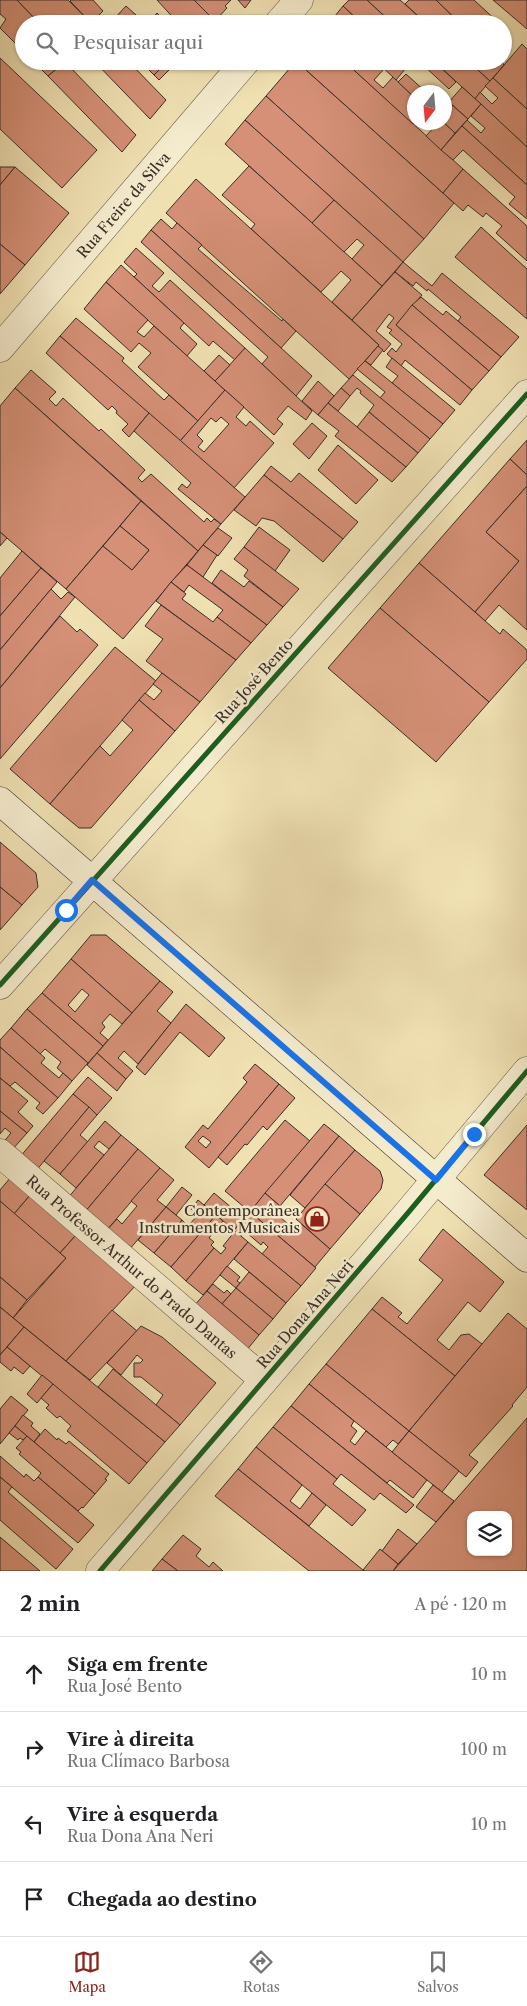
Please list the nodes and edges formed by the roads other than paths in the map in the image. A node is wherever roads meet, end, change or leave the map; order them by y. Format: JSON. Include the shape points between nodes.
{"nodes":[{"id":1,"x":298,"y":0,"type":"edge"},
{"id":2,"x":286,"y":15,"type":"edge"},
{"id":3,"x":238,"y":70,"type":"edge"},
{"id":4,"x":0,"y":348,"type":"edge"},
{"id":5,"x":527,"y":394,"type":"edge"},
{"id":6,"x":0,"y":801,"type":"edge"},
{"id":7,"x":92,"y":880,"type":"junction"},
{"id":8,"x":0,"y":985,"type":"edge"},
{"id":9,"x":527,"y":1071,"type":"edge"},
{"id":10,"x":0,"y":1153,"type":"edge"},
{"id":11,"x":436,"y":1180,"type":"junction"},
{"id":12,"x":527,"y":1258,"type":"edge"},
{"id":13,"x":264,"y":1380,"type":"junction"},
{"id":14,"x":100,"y":1571,"type":"edge"}],
"edges":[{"from":1,"to":2,"type":"street"},
{"from":3,"to":4,"type":"street","name":"Rua Freire da Silva"},
{"from":5,"to":7,"type":"street","name":"Rua José Bento"},
{"from":6,"to":7,"type":"street"},
{"from":7,"to":8,"type":"street","name":"Rua José Bento"},
{"from":7,"to":11,"type":"street"},
{"from":9,"to":11,"type":"street","name":"Rua Dona Ana Neri"},
{"from":10,"to":13,"type":"street","name":"Rua Professor Arthur do Prado Dantas"},
{"from":11,"to":12,"type":"street"},
{"from":11,"to":13,"type":"street","name":"Rua Dona Ana Neri"},
{"from":13,"to":14,"type":"street","name":"Rua Dona Ana Neri"}]}
